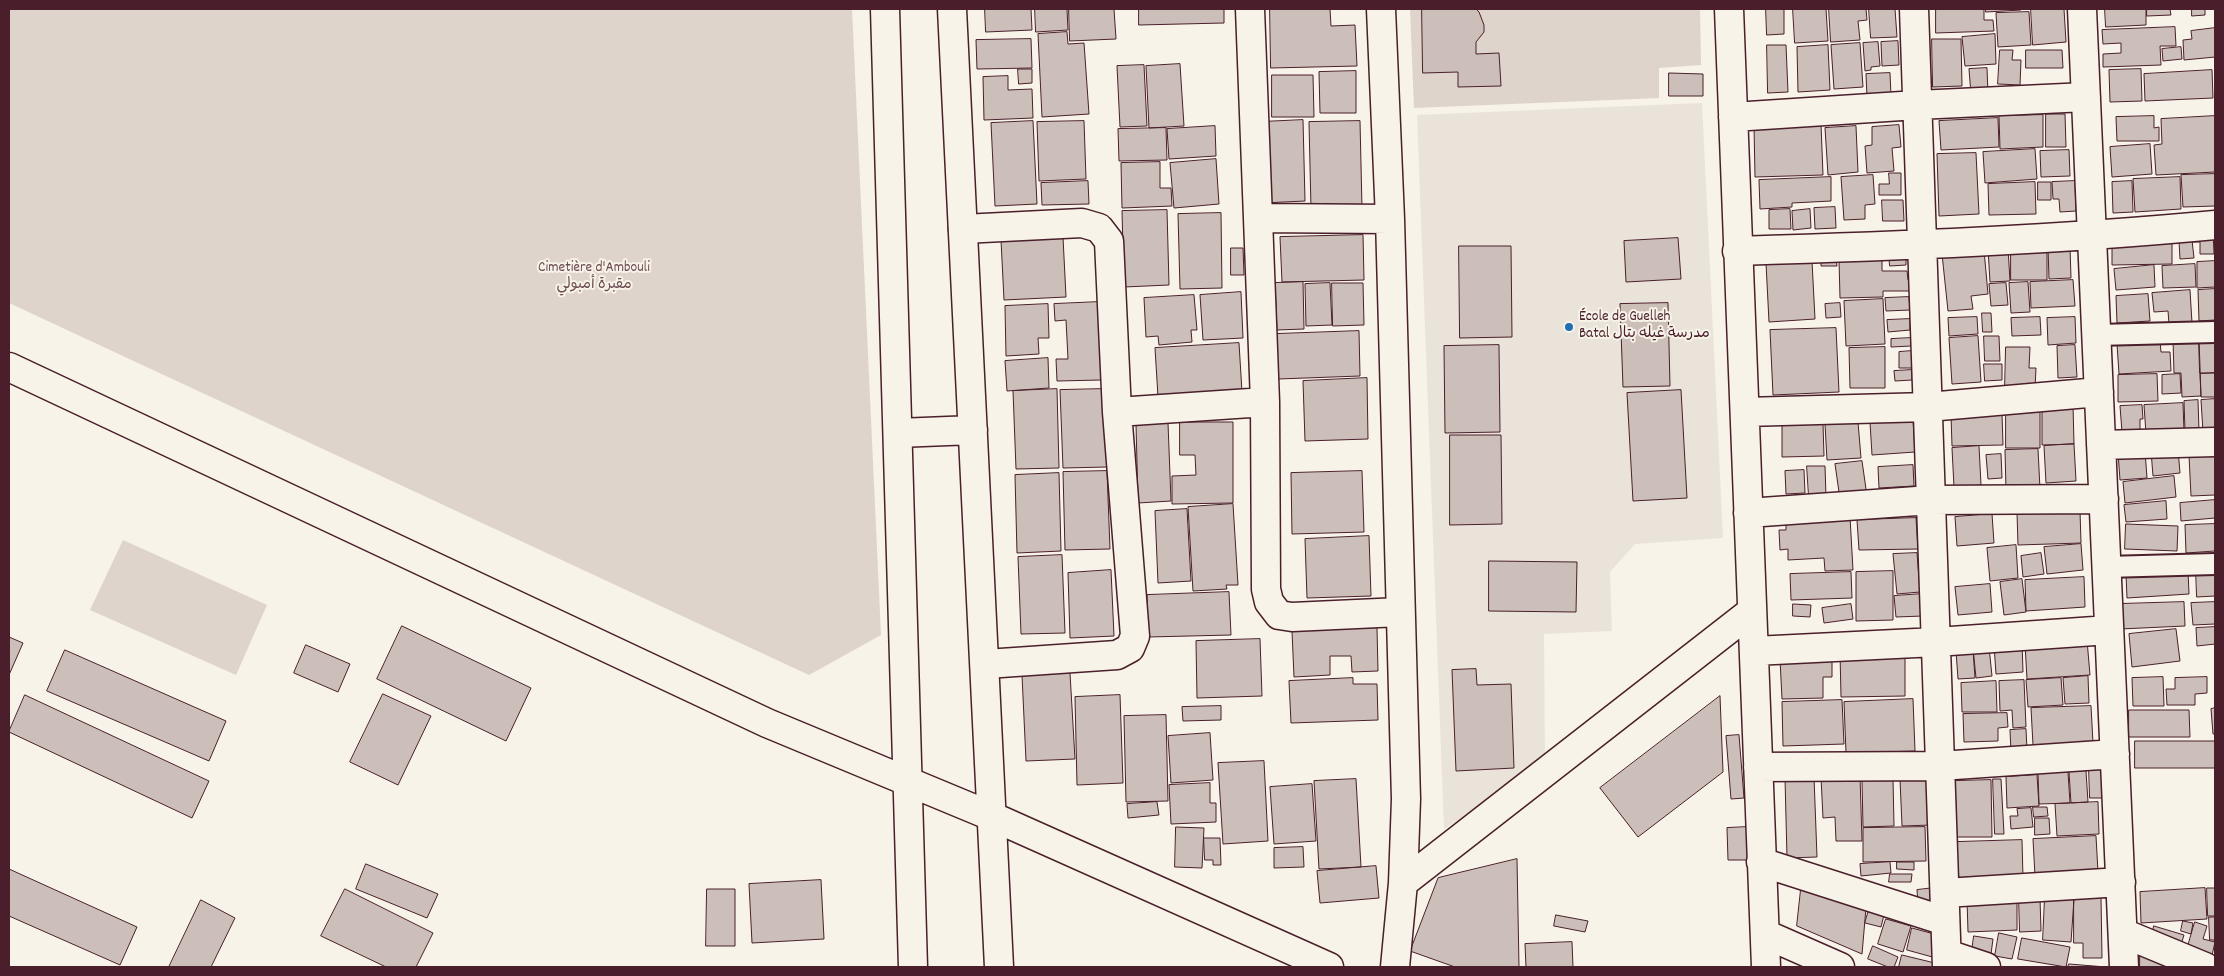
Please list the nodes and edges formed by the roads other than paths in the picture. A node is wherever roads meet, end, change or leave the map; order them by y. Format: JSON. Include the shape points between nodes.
{"nodes":[{"id":1,"x":886,"y":9,"type":"edge"},
{"id":2,"x":952,"y":9,"type":"edge"},
{"id":3,"x":1250,"y":9,"type":"edge"},
{"id":4,"x":1381,"y":9,"type":"edge"},
{"id":5,"x":1729,"y":9,"type":"edge"},
{"id":6,"x":1914,"y":9,"type":"edge"},
{"id":7,"x":2082,"y":9,"type":"edge"},
{"id":8,"x":2086,"y":97,"type":"junction"},
{"id":9,"x":1917,"y":105,"type":"junction"},
{"id":10,"x":1734,"y":117,"type":"junction"},
{"id":11,"x":1258,"y":218,"type":"junction"},
{"id":12,"x":1390,"y":219,"type":"junction"},
{"id":13,"x":2215,"y":226,"type":"edge"},
{"id":14,"x":963,"y":229,"type":"junction"},
{"id":15,"x":2091,"y":236,"type":"junction"},
{"id":16,"x":1920,"y":246,"type":"junction"},
{"id":17,"x":1737,"y":251,"type":"junction"},
{"id":18,"x":2215,"y":332,"type":"edge"},
{"id":19,"x":2097,"y":336,"type":"junction"},
{"id":20,"x":9,"y":367,"type":"edge"},
{"id":21,"x":2099,"y":392,"type":"junction"},
{"id":22,"x":1264,"y":402,"type":"junction"},
{"id":23,"x":1928,"y":407,"type":"junction"},
{"id":24,"x":1117,"y":412,"type":"junction"},
{"id":25,"x":1745,"y":412,"type":"junction"},
{"id":26,"x":973,"y":430,"type":"junction"},
{"id":27,"x":898,"y":433,"type":"junction"},
{"id":28,"x":2215,"y":442,"type":"edge"},
{"id":29,"x":2101,"y":445,"type":"junction"},
{"id":30,"x":2104,"y":499,"type":"junction"},
{"id":31,"x":1931,"y":500,"type":"junction"},
{"id":32,"x":1748,"y":513,"type":"junction"},
{"id":33,"x":2215,"y":564,"type":"edge"},
{"id":34,"x":2106,"y":567,"type":"junction"},
{"id":35,"x":1752,"y":611,"type":"junction"},
{"id":36,"x":1400,"y":612,"type":"junction"},
{"id":37,"x":2109,"y":630,"type":"junction"},
{"id":38,"x":1936,"y":642,"type":"junction"},
{"id":39,"x":1754,"y":651,"type":"junction"},
{"id":40,"x":986,"y":664,"type":"junction"},
{"id":41,"x":2115,"y":754,"type":"junction"},
{"id":42,"x":1940,"y":766,"type":"junction"},
{"id":43,"x":1758,"y":767,"type":"junction"},
{"id":44,"x":908,"y":783,"type":"junction"},
{"id":45,"x":991,"y":816,"type":"junction"},
{"id":46,"x":1761,"y":862,"type":"junction"},
{"id":47,"x":2121,"y":882,"type":"junction"},
{"id":48,"x":1403,"y":883,"type":"junction"},
{"id":49,"x":1945,"y":893,"type":"junction"},
{"id":50,"x":1945,"y":921,"type":"junction"},
{"id":51,"x":2123,"y":933,"type":"junction"},
{"id":52,"x":1764,"y":934,"type":"junction"},
{"id":53,"x":1947,"y":961,"type":"edge"},
{"id":54,"x":913,"y":967,"type":"edge"},
{"id":55,"x":999,"y":967,"type":"edge"},
{"id":56,"x":1329,"y":967,"type":"edge"},
{"id":57,"x":1395,"y":967,"type":"edge"},
{"id":58,"x":1766,"y":967,"type":"edge"},
{"id":59,"x":1840,"y":967,"type":"edge"},
{"id":60,"x":1986,"y":967,"type":"edge"},
{"id":61,"x":2124,"y":967,"type":"edge"},
{"id":62,"x":2205,"y":967,"type":"edge"}],
"edges":[{"from":1,"to":27,"type":"street"},
{"from":2,"to":14,"type":"street"},
{"from":3,"to":11,"type":"street"},
{"from":4,"to":12,"type":"street"},
{"from":5,"to":10,"type":"street"},
{"from":6,"to":9,"type":"street"},
{"from":7,"to":8,"type":"street"},
{"from":8,"to":9,"type":"street"},
{"from":8,"to":15,"type":"street"},
{"from":9,"to":10,"type":"street"},
{"from":9,"to":16,"type":"street"},
{"from":10,"to":17,"type":"street"},
{"from":11,"to":12,"type":"street"},
{"from":11,"to":22,"type":"street"},
{"from":12,"to":36,"type":"street"},
{"from":13,"to":15,"type":"street"},
{"from":14,"to":24,"type":"street","via":[[1082,223],[1099,228],[1109,241]]},
{"from":14,"to":26,"type":"street"},
{"from":15,"to":16,"type":"street"},
{"from":15,"to":19,"type":"street"},
{"from":16,"to":17,"type":"street"},
{"from":16,"to":23,"type":"street"},
{"from":17,"to":25,"type":"street"},
{"from":18,"to":19,"type":"lane"},
{"from":19,"to":21,"type":"street"},
{"from":20,"to":44,"type":"street","via":[[758,719]]},
{"from":21,"to":23,"type":"street"},
{"from":21,"to":29,"type":"street"},
{"from":22,"to":24,"type":"street"},
{"from":22,"to":36,"type":"street","via":[[1268,602],[1279,615],[1292,616]]},
{"from":23,"to":25,"type":"street"},
{"from":23,"to":31,"type":"street"},
{"from":24,"to":40,"type":"street","via":[[1135,636],[1130,648],[1117,655]]},
{"from":25,"to":32,"type":"street"},
{"from":26,"to":27,"type":"street"},
{"from":26,"to":40,"type":"street"},
{"from":27,"to":44,"type":"street"},
{"from":28,"to":29,"type":"street"},
{"from":29,"to":30,"type":"street"},
{"from":30,"to":31,"type":"street"},
{"from":30,"to":34,"type":"street"},
{"from":31,"to":32,"type":"street"},
{"from":31,"to":38,"type":"street"},
{"from":32,"to":35,"type":"street"},
{"from":33,"to":34,"type":"lane"},
{"from":34,"to":37,"type":"street"},
{"from":35,"to":39,"type":"street"},
{"from":35,"to":48,"type":"street"},
{"from":36,"to":48,"type":"street","via":[[1406,799]]},
{"from":37,"to":38,"type":"street"},
{"from":37,"to":41,"type":"street"},
{"from":38,"to":39,"type":"street"},
{"from":38,"to":42,"type":"street"},
{"from":39,"to":43,"type":"street"},
{"from":40,"to":45,"type":"street"},
{"from":41,"to":42,"type":"street"},
{"from":41,"to":47,"type":"street"},
{"from":42,"to":43,"type":"street"},
{"from":42,"to":49,"type":"street"},
{"from":43,"to":46,"type":"street"},
{"from":44,"to":45,"type":"street"},
{"from":44,"to":54,"type":"street"},
{"from":45,"to":55,"type":"street"},
{"from":45,"to":56,"type":"street"},
{"from":46,"to":50,"type":"street"},
{"from":46,"to":52,"type":"street"},
{"from":47,"to":49,"type":"street"},
{"from":47,"to":51,"type":"street"},
{"from":48,"to":57,"type":"street"},
{"from":49,"to":50,"type":"street"},
{"from":50,"to":53,"type":"street"},
{"from":51,"to":61,"type":"street"},
{"from":51,"to":62,"type":"street"},
{"from":52,"to":58,"type":"street"},
{"from":52,"to":59,"type":"street"},
{"from":53,"to":60,"type":"street"}]}
